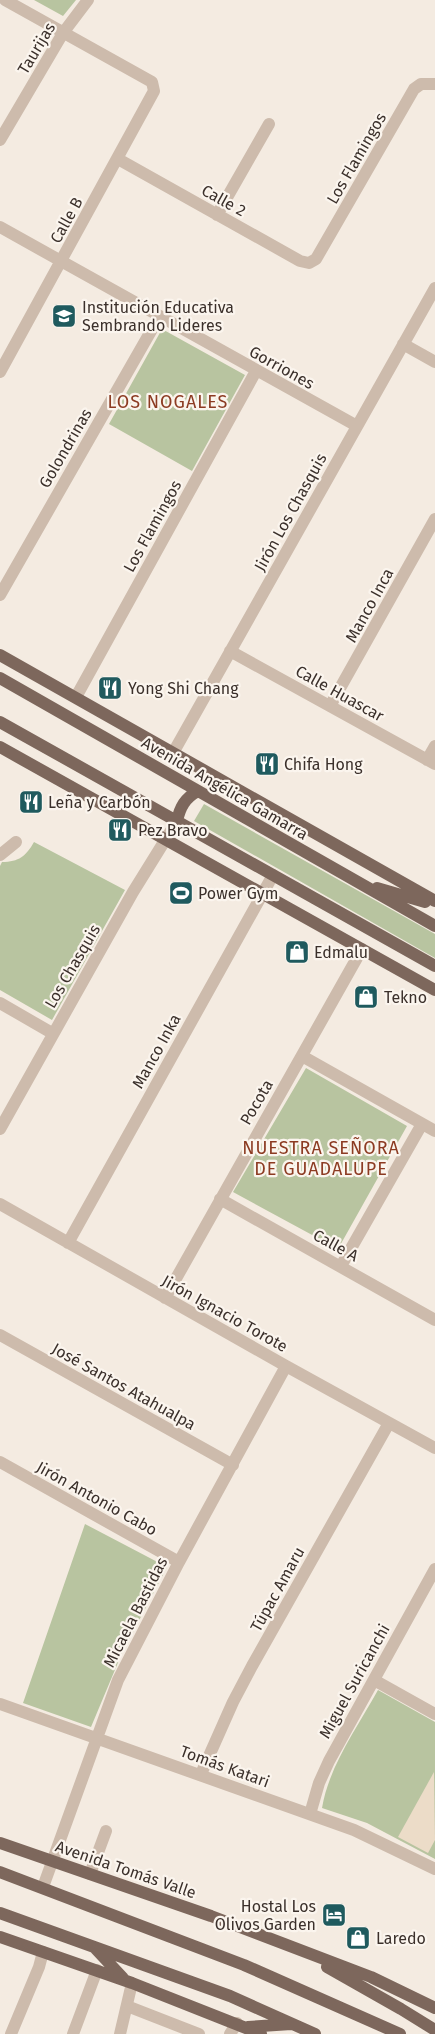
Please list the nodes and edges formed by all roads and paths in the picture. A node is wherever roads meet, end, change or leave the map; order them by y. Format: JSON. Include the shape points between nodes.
{"nodes":[{"id":1,"x":4,"y":0,"type":"edge"},
{"id":2,"x":88,"y":0,"type":"edge"},
{"id":3,"x":64,"y":33,"type":"junction"},
{"id":4,"x":433,"y":84,"type":"edge"},
{"id":5,"x":269,"y":124,"type":"dead end"},
{"id":6,"x":0,"y":140,"type":"edge"},
{"id":7,"x":118,"y":159,"type":"junction"},
{"id":8,"x":217,"y":215,"type":"junction"},
{"id":9,"x":0,"y":227,"type":"edge"},
{"id":10,"x":316,"y":259,"type":"joint"},
{"id":11,"x":61,"y":262,"type":"junction"},
{"id":12,"x":435,"y":288,"type":"edge"},
{"id":13,"x":159,"y":317,"type":"junction"},
{"id":14,"x":404,"y":344,"type":"junction"},
{"id":15,"x":435,"y":362,"type":"edge"},
{"id":16,"x":256,"y":371,"type":"junction"},
{"id":17,"x":0,"y":372,"type":"edge"},
{"id":18,"x":357,"y":426,"type":"junction"},
{"id":19,"x":435,"y":519,"type":"edge"},
{"id":20,"x":0,"y":595,"type":"edge"},
{"id":21,"x":230,"y":650,"type":"junction"},
{"id":22,"x":0,"y":655,"type":"edge"},
{"id":23,"x":0,"y":678,"type":"edge"},
{"id":24,"x":76,"y":697,"type":"junction"},
{"id":25,"x":330,"y":706,"type":"junction"},
{"id":26,"x":0,"y":722,"type":"edge"},
{"id":27,"x":0,"y":746,"type":"edge"},
{"id":28,"x":435,"y":746,"type":"edge"},
{"id":29,"x":173,"y":753,"type":"junction"},
{"id":30,"x":431,"y":762,"type":"edge"},
{"id":31,"x":198,"y":791,"type":"junction"},
{"id":32,"x":177,"y":821,"type":"junction"},
{"id":33,"x":165,"y":839,"type":"junction"},
{"id":34,"x":16,"y":842,"type":"dead end"},
{"id":35,"x":0,"y":855,"type":"edge"},
{"id":36,"x":273,"y":875,"type":"junction"},
{"id":37,"x":354,"y":881,"type":"junction"},
{"id":38,"x":262,"y":893,"type":"junction"},
{"id":39,"x":435,"y":903,"type":"edge"},
{"id":40,"x":435,"y":926,"type":"edge"},
{"id":41,"x":362,"y":949,"type":"junction"},
{"id":42,"x":435,"y":966,"type":"edge"},
{"id":43,"x":435,"y":990,"type":"edge"},
{"id":44,"x":0,"y":1003,"type":"edge"},
{"id":45,"x":52,"y":1033,"type":"junction"},
{"id":46,"x":302,"y":1056,"type":"junction"},
{"id":47,"x":422,"y":1124,"type":"junction"},
{"id":48,"x":0,"y":1129,"type":"edge"},
{"id":49,"x":435,"y":1131,"type":"edge"},
{"id":50,"x":220,"y":1199,"type":"junction"},
{"id":51,"x":0,"y":1204,"type":"edge"},
{"id":52,"x":68,"y":1243,"type":"junction"},
{"id":53,"x":341,"y":1266,"type":"junction"},
{"id":54,"x":165,"y":1298,"type":"junction"},
{"id":55,"x":435,"y":1320,"type":"edge"},
{"id":56,"x":0,"y":1335,"type":"edge"},
{"id":57,"x":286,"y":1366,"type":"junction"},
{"id":58,"x":389,"y":1423,"type":"junction"},
{"id":59,"x":435,"y":1448,"type":"edge"},
{"id":60,"x":0,"y":1462,"type":"edge"},
{"id":61,"x":233,"y":1465,"type":"junction"},
{"id":62,"x":179,"y":1562,"type":"junction"},
{"id":63,"x":433,"y":1577,"type":"edge"},
{"id":64,"x":374,"y":1680,"type":"junction"},
{"id":65,"x":0,"y":1704,"type":"edge"},
{"id":66,"x":435,"y":1714,"type":"edge"},
{"id":67,"x":97,"y":1738,"type":"junction"},
{"id":68,"x":202,"y":1774,"type":"junction"},
{"id":69,"x":310,"y":1814,"type":"junction"},
{"id":70,"x":106,"y":1831,"type":"dead end"},
{"id":71,"x":0,"y":1843,"type":"edge"},
{"id":72,"x":52,"y":1860,"type":"junction"},
{"id":73,"x":435,"y":1869,"type":"edge"},
{"id":74,"x":0,"y":1872,"type":"edge"},
{"id":75,"x":90,"y":1874,"type":"junction"},
{"id":76,"x":43,"y":1887,"type":"junction"},
{"id":77,"x":0,"y":1913,"type":"edge"},
{"id":78,"x":0,"y":1937,"type":"edge"},
{"id":79,"x":92,"y":1945,"type":"junction"},
{"id":80,"x":296,"y":1950,"type":"junction"},
{"id":81,"x":43,"y":1952,"type":"junction"},
{"id":82,"x":97,"y":1970,"type":"junction"},
{"id":83,"x":128,"y":1981,"type":"junction"},
{"id":84,"x":127,"y":2006,"type":"junction"},
{"id":85,"x":435,"y":2008,"type":"edge"},
{"id":86,"x":294,"y":2024,"type":"junction"},
{"id":87,"x":237,"y":2028,"type":"edge"},
{"id":88,"x":435,"y":2030,"type":"edge"},
{"id":89,"x":11,"y":2034,"type":"edge"},
{"id":90,"x":73,"y":2034,"type":"edge"},
{"id":91,"x":120,"y":2034,"type":"edge"},
{"id":92,"x":199,"y":2034,"type":"edge"},
{"id":93,"x":261,"y":2034,"type":"edge"},
{"id":94,"x":315,"y":2034,"type":"edge"},
{"id":95,"x":400,"y":2034,"type":"edge"}],
"edges":[{"from":1,"to":3,"type":"street"},
{"from":2,"to":3,"type":"street","name":"Taurijas"},
{"from":3,"to":6,"type":"street","name":"Taurijas"},
{"from":3,"to":7,"type":"street","name":"Calle B","via":[[152,82],[154,91]]},
{"from":4,"to":10,"type":"street","name":"Los Flamingos","via":[[421,84],[414,89]]},
{"from":5,"to":8,"type":"street"},
{"from":7,"to":8,"type":"street","name":"Calle 2"},
{"from":7,"to":11,"type":"street","name":"Calle B"},
{"from":8,"to":10,"type":"street","name":"Calle 2","via":[[300,261],[309,263]]},
{"from":9,"to":11,"type":"street","name":"Gorriones"},
{"from":11,"to":13,"type":"street","name":"Gorriones"},
{"from":11,"to":17,"type":"street","name":"Calle B"},
{"from":12,"to":14,"type":"street","name":"Jirón Los Chasquis"},
{"from":13,"to":16,"type":"street","name":"Gorriones"},
{"from":13,"to":20,"type":"street","name":"Golondrinas"},
{"from":14,"to":15,"type":"street"},
{"from":14,"to":18,"type":"street","name":"Jirón Los Chasquis"},
{"from":16,"to":18,"type":"street","name":"Gorriones"},
{"from":16,"to":24,"type":"street","name":"Los Flamingos"},
{"from":18,"to":21,"type":"street","name":"Jirón Los Chasquis"},
{"from":19,"to":25,"type":"street","name":"Manco Inca"},
{"from":21,"to":25,"type":"street","name":"Calle Huascar"},
{"from":21,"to":29,"type":"street","name":"Jirón Los Chasquis"},
{"from":22,"to":24,"type":"main road","name":"Avenida Angélica Gamarra"},
{"from":23,"to":31,"type":"main road","name":"Avenida Angélica Gamarra"},
{"from":24,"to":29,"type":"main road","name":"Avenida Angélica Gamarra"},
{"from":25,"to":30,"type":"street","name":"Calle Huascar"},
{"from":26,"to":32,"type":"main road"},
{"from":27,"to":33,"type":"main road"},
{"from":28,"to":30,"type":"street"},
{"from":29,"to":39,"type":"main road","name":"Avenida Angélica Gamarra"},
{"from":31,"to":32,"type":"main road","via":[[183,803]]},
{"from":31,"to":37,"type":"main road","name":"Avenida Angélica Gamarra"},
{"from":32,"to":33,"type":"street","name":"Los Chasquis"},
{"from":32,"to":36,"type":"main road"},
{"from":33,"to":38,"type":"main road"},
{"from":33,"to":45,"type":"street","name":"Los Chasquis"},
{"from":34,"to":35,"type":"street"},
{"from":36,"to":38,"type":"street","name":"Manco Inka"},
{"from":36,"to":42,"type":"main road"},
{"from":37,"to":39,"type":"main road"},
{"from":37,"to":40,"type":"main road","name":"Avenida Angélica Gamarra"},
{"from":38,"to":41,"type":"main road"},
{"from":38,"to":52,"type":"street","name":"Manco Inka"},
{"from":41,"to":43,"type":"main road"},
{"from":41,"to":46,"type":"street","name":"Pocota"},
{"from":44,"to":45,"type":"street"},
{"from":45,"to":48,"type":"street","name":"Los Chasquis"},
{"from":46,"to":47,"type":"street"},
{"from":46,"to":50,"type":"street","name":"Pocota"},
{"from":47,"to":49,"type":"street"},
{"from":47,"to":53,"type":"street"},
{"from":50,"to":53,"type":"street","name":"Calle A"},
{"from":50,"to":54,"type":"street","name":"Pocota"},
{"from":51,"to":52,"type":"street","name":"Jirón Ignacio Torote"},
{"from":52,"to":54,"type":"street","name":"Jirón Ignacio Torote"},
{"from":53,"to":55,"type":"street","name":"Calle A"},
{"from":54,"to":57,"type":"street","name":"Jirón Ignacio Torote"},
{"from":56,"to":61,"type":"street","name":"José Santos Atahualpa"},
{"from":57,"to":58,"type":"street","name":"Jirón Ignacio Torote"},
{"from":57,"to":61,"type":"street","name":"Micaela Bastidas"},
{"from":58,"to":59,"type":"street","name":"Jirón Ignacio Torote"},
{"from":58,"to":68,"type":"street","name":"Túpac Amaru","via":[[252,1666]]},
{"from":60,"to":62,"type":"street","name":"Jirón Antonio Cabo"},
{"from":61,"to":62,"type":"street","name":"Micaela Bastidas"},
{"from":62,"to":67,"type":"street","name":"Micaela Bastidas","via":[[118,1680]]},
{"from":63,"to":64,"type":"street","name":"Miguel Suricanchi"},
{"from":64,"to":66,"type":"street"},
{"from":64,"to":69,"type":"street","name":"Miguel Suricanchi","via":[[329,1761]]},
{"from":65,"to":67,"type":"street","name":"Tomás Katari"},
{"from":67,"to":68,"type":"street","name":"Tomás Katari"},
{"from":67,"to":72,"type":"street","name":"Micaela Bastidas"},
{"from":68,"to":69,"type":"street","name":"Tomás Katari"},
{"from":69,"to":73,"type":"street","name":"Tomás Katari","via":[[354,1830]]},
{"from":70,"to":75,"type":"street"},
{"from":71,"to":72,"type":"main road","name":"Avenida Tomás Valle"},
{"from":72,"to":75,"type":"main road","name":"Avenida Tomás Valle"},
{"from":72,"to":76,"type":"street","name":"Micaela Bastidas"},
{"from":74,"to":76,"type":"main road"},
{"from":75,"to":80,"type":"main road","name":"Avenida Tomás Valle"},
{"from":76,"to":95,"type":"main road","via":[[244,1965]]},
{"from":77,"to":79,"type":"main road"},
{"from":78,"to":81,"type":"main road"},
{"from":79,"to":83,"type":"main road"},
{"from":79,"to":86,"type":"main road","via":[[230,1996]]},
{"from":80,"to":85,"type":"main road","name":"Avenida Tomás Valle","via":[[371,1977]]},
{"from":80,"to":88,"type":"main road"},
{"from":81,"to":82,"type":"main road"},
{"from":81,"to":89,"type":"street","via":[[40,1967]]},
{"from":82,"to":83,"type":"main road"},
{"from":82,"to":90,"type":"street"},
{"from":83,"to":84,"type":"street"},
{"from":83,"to":87,"type":"main road"},
{"from":84,"to":91,"type":"street"},
{"from":84,"to":92,"type":"street"},
{"from":86,"to":87,"type":"main road"},
{"from":86,"to":94,"type":"main road"},
{"from":87,"to":93,"type":"main road"}]}
